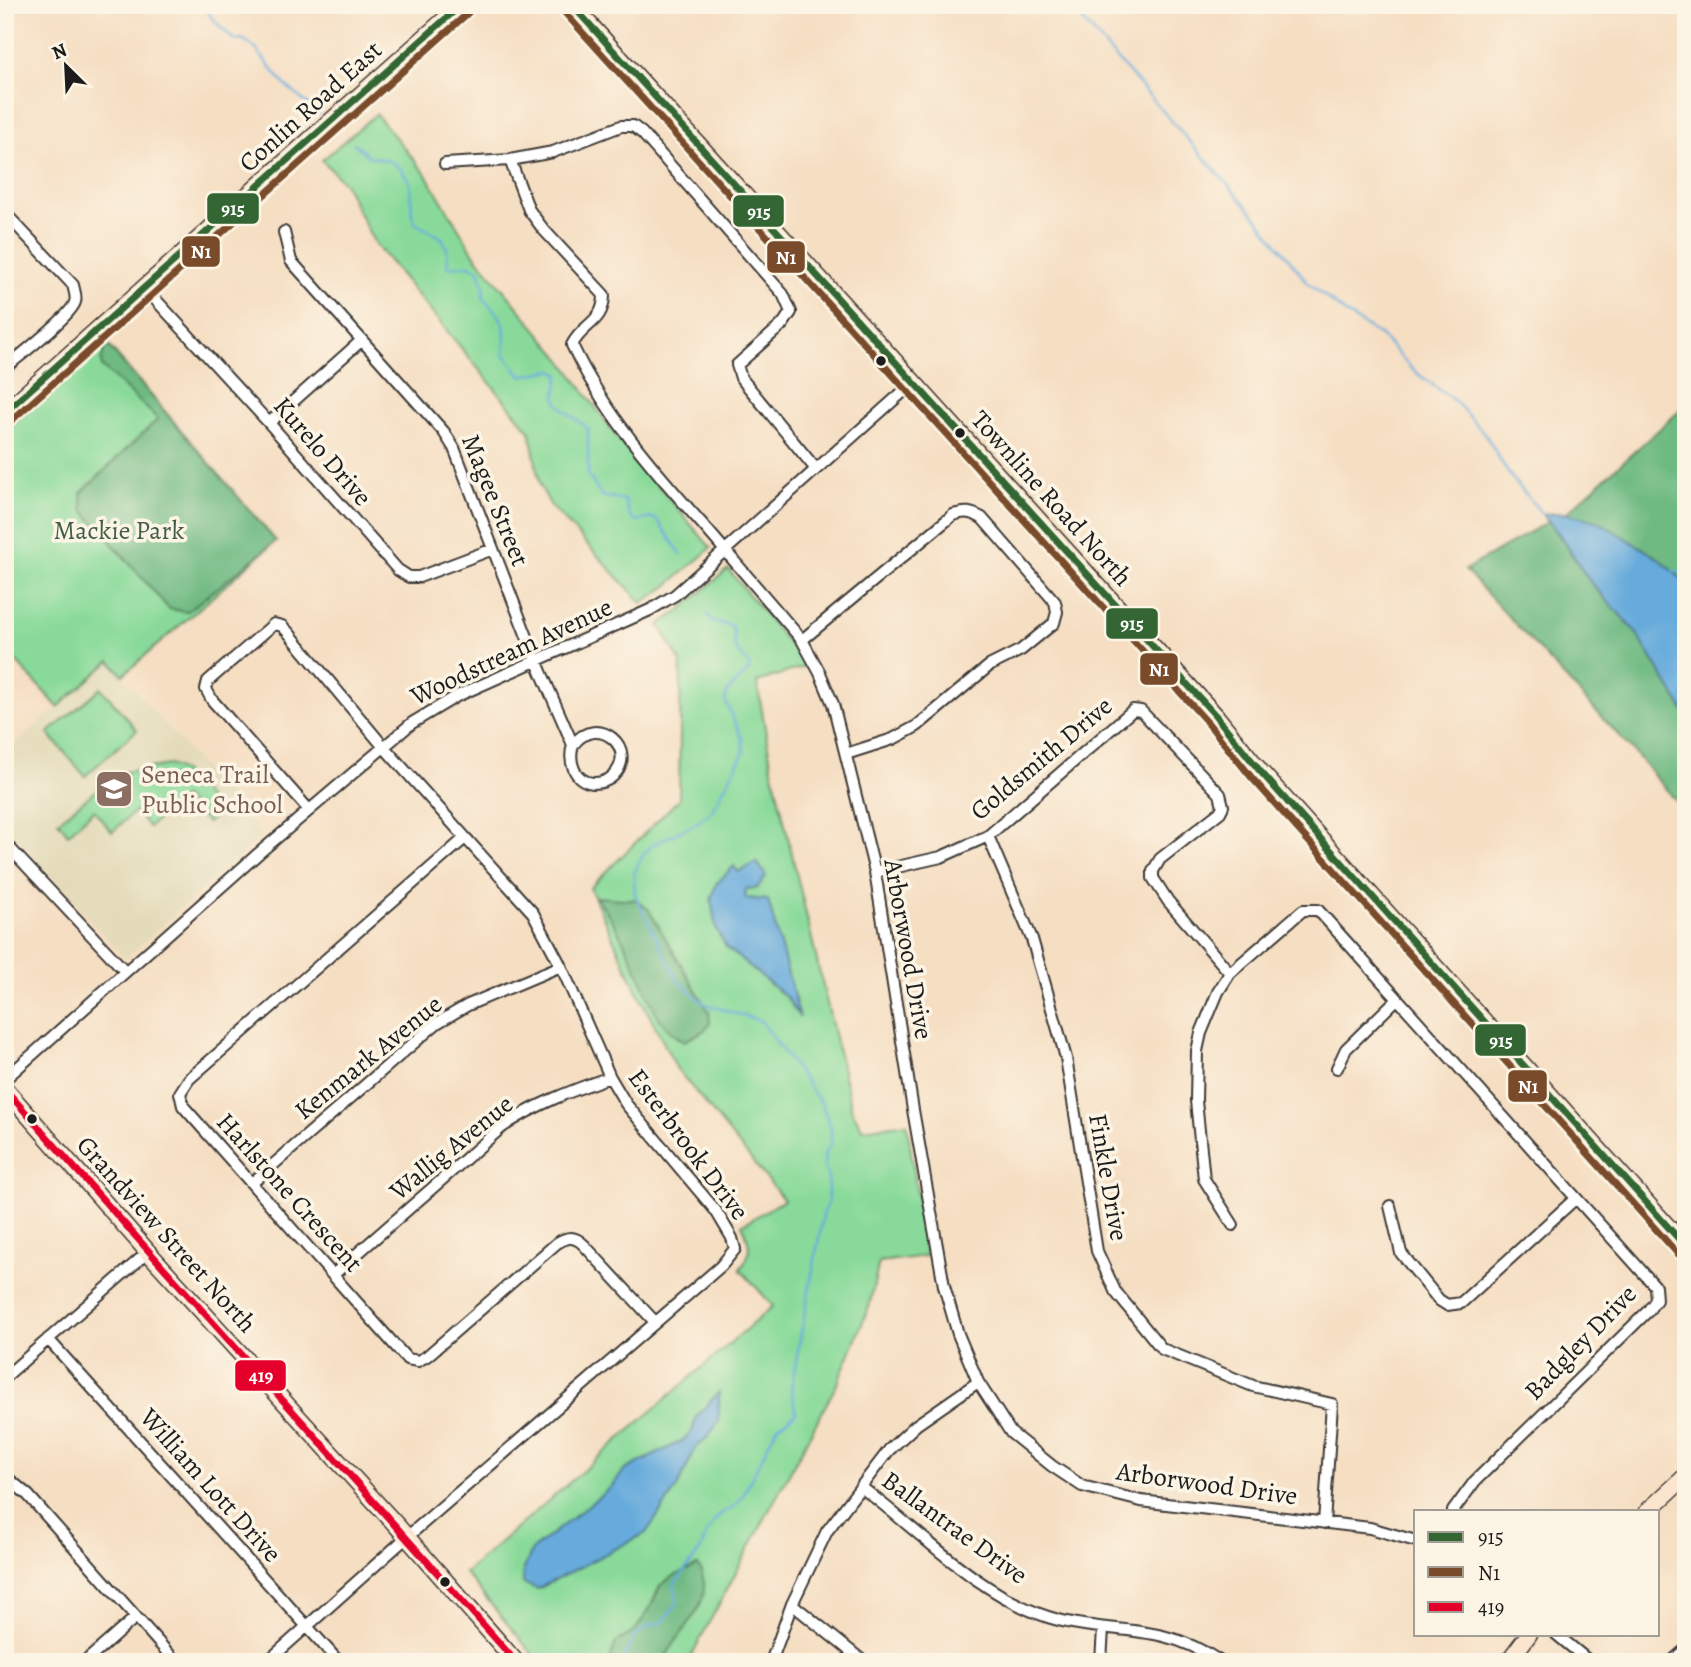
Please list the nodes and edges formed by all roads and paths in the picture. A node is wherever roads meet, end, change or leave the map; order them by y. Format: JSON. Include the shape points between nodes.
{"nodes":[{"id":1,"x":461,"y":5,"type":"edge"},
{"id":2,"x":572,"y":5,"type":"edge"},
{"id":3,"x":510,"y":160,"type":"junction"},
{"id":4,"x":445,"y":164,"type":"dead end"},
{"id":5,"x":5,"y":213,"type":"edge"},
{"id":6,"x":284,"y":232,"type":"dead end"},
{"id":7,"x":144,"y":288,"type":"junction"},
{"id":8,"x":362,"y":340,"type":"junction"},
{"id":9,"x":5,"y":368,"type":"edge"},
{"id":10,"x":914,"y":382,"type":"junction"},
{"id":11,"x":5,"y":412,"type":"edge"},
{"id":12,"x":269,"y":422,"type":"junction"},
{"id":13,"x":816,"y":468,"type":"junction"},
{"id":14,"x":493,"y":549,"type":"junction"},
{"id":15,"x":724,"y":550,"type":"junction"},
{"id":16,"x":802,"y":640,"type":"junction"},
{"id":17,"x":536,"y":660,"type":"junction"},
{"id":18,"x":573,"y":745,"type":"junction"},
{"id":19,"x":383,"y":746,"type":"junction"},
{"id":20,"x":846,"y":754,"type":"junction"},
{"id":21,"x":309,"y":810,"type":"junction"},
{"id":22,"x":988,"y":836,"type":"junction"},
{"id":23,"x":465,"y":838,"type":"junction"},
{"id":24,"x":5,"y":842,"type":"edge"},
{"id":25,"x":875,"y":872,"type":"junction"},
{"id":26,"x":561,"y":966,"type":"junction"},
{"id":27,"x":125,"y":971,"type":"junction"},
{"id":28,"x":1230,"y":974,"type":"junction"},
{"id":29,"x":1397,"y":999,"type":"junction"},
{"id":30,"x":1336,"y":1068,"type":"dead end"},
{"id":31,"x":610,"y":1077,"type":"junction"},
{"id":32,"x":5,"y":1079,"type":"edge"},
{"id":33,"x":5,"y":1090,"type":"edge"},
{"id":34,"x":252,"y":1184,"type":"junction"},
{"id":35,"x":1575,"y":1199,"type":"junction"},
{"id":36,"x":1390,"y":1206,"type":"dead end"},
{"id":37,"x":1233,"y":1225,"type":"dead end"},
{"id":38,"x":1686,"y":1247,"type":"edge"},
{"id":39,"x":148,"y":1252,"type":"junction"},
{"id":40,"x":334,"y":1274,"type":"junction"},
{"id":41,"x":655,"y":1322,"type":"junction"},
{"id":42,"x":48,"y":1339,"type":"junction"},
{"id":43,"x":5,"y":1377,"type":"edge"},
{"id":44,"x":978,"y":1382,"type":"junction"},
{"id":45,"x":5,"y":1476,"type":"edge"},
{"id":46,"x":1686,"y":1476,"type":"edge"},
{"id":47,"x":861,"y":1487,"type":"junction"},
{"id":48,"x":1454,"y":1510,"type":"edge"},
{"id":49,"x":1649,"y":1510,"type":"edge"},
{"id":50,"x":1324,"y":1523,"type":"junction"},
{"id":51,"x":407,"y":1537,"type":"junction"},
{"id":52,"x":1414,"y":1540,"type":"edge"},
{"id":53,"x":792,"y":1604,"type":"junction"},
{"id":54,"x":136,"y":1617,"type":"junction"},
{"id":55,"x":307,"y":1626,"type":"junction"},
{"id":56,"x":1103,"y":1629,"type":"junction"},
{"id":57,"x":1528,"y":1636,"type":"edge"},
{"id":58,"x":1558,"y":1636,"type":"edge"},
{"id":59,"x":1686,"y":1649,"type":"edge"},
{"id":60,"x":85,"y":1662,"type":"edge"},
{"id":61,"x":176,"y":1662,"type":"edge"},
{"id":62,"x":267,"y":1662,"type":"edge"},
{"id":63,"x":340,"y":1662,"type":"edge"},
{"id":64,"x":516,"y":1662,"type":"edge"},
{"id":65,"x":771,"y":1662,"type":"edge"},
{"id":66,"x":864,"y":1662,"type":"edge"},
{"id":67,"x":1101,"y":1662,"type":"edge"},
{"id":68,"x":1221,"y":1662,"type":"edge"},
{"id":69,"x":1508,"y":1662,"type":"edge"},
{"id":70,"x":1590,"y":1662,"type":"edge"},
{"id":71,"x":1671,"y":1662,"type":"edge"}],
"edges":[{"from":1,"to":7,"type":"street","name":"Conlin Road East"},
{"from":2,"to":10,"type":"street","name":"Townline Road North"},
{"from":3,"to":4,"type":"street"},
{"from":3,"to":13,"type":"street","via":[[553,152],[621,126],[633,126],[642,133],[783,294],[791,312],[737,365],[741,378]]},
{"from":3,"to":15,"type":"street","name":"Arborwood Drive","via":[[529,210],[604,295],[600,316],[575,338],[576,353],[646,460]]},
{"from":5,"to":9,"type":"street","via":[[73,285],[76,301]]},
{"from":6,"to":8,"type":"street","name":"Magee Street","via":[[291,261]]},
{"from":7,"to":11,"type":"street","name":"Conlin Road East"},
{"from":7,"to":12,"type":"street","name":"Kurelo Drive"},
{"from":8,"to":12,"type":"street"},
{"from":8,"to":14,"type":"street","name":"Magee Street","via":[[449,440]]},
{"from":10,"to":13,"type":"street","name":"Woodstream Avenue"},
{"from":10,"to":38,"type":"street","name":"Townline Road North"},
{"from":12,"to":14,"type":"street","name":"Kurelo Drive","via":[[408,577]]},
{"from":13,"to":15,"type":"street","name":"Woodstream Avenue"},
{"from":14,"to":17,"type":"street","name":"Magee Street"},
{"from":15,"to":16,"type":"street","name":"Arborwood Drive"},
{"from":15,"to":17,"type":"street","name":"Woodstream Avenue","via":[[675,595],[650,610]]},
{"from":16,"to":20,"type":"street","name":"Arborwood Drive","via":[[833,704]]},
{"from":16,"to":20,"type":"street","via":[[953,515],[964,511],[982,518],[1055,602],[1054,623],[1021,650],[989,666],[917,726]]},
{"from":17,"to":18,"type":"street","name":"Magee Street"},
{"from":17,"to":19,"type":"street","name":"Woodstream Avenue","via":[[457,696]]},
{"from":18,"to":18,"type":"street","via":[[584,735],[603,732],[620,749],[620,766],[601,782],[585,780],[573,769]]},
{"from":19,"to":21,"type":"street","name":"Woodstream Avenue"},
{"from":19,"to":21,"type":"street","name":"Esterbrook Drive","via":[[282,626],[274,624],[208,681],[206,689],[212,699]]},
{"from":19,"to":23,"type":"street","name":"Esterbrook Drive"},
{"from":20,"to":25,"type":"street","name":"Arborwood Drive"},
{"from":21,"to":27,"type":"street","name":"Woodstream Avenue"},
{"from":22,"to":25,"type":"street","name":"Goldsmith Drive","via":[[941,857]]},
{"from":22,"to":28,"type":"street","name":"Goldsmith Drive","via":[[1133,710],[1141,711],[1220,794],[1220,812],[1160,859],[1153,878]]},
{"from":22,"to":50,"type":"street","name":"Finkle Drive","via":[[1032,939],[1066,1058],[1097,1251],[1115,1291],[1162,1349],[1253,1386],[1332,1404]]},
{"from":23,"to":26,"type":"street","name":"Esterbrook Drive","via":[[533,913]]},
{"from":23,"to":34,"type":"street","name":"Harlstone Crescent","via":[[183,1086],[183,1106]]},
{"from":24,"to":27,"type":"street"},
{"from":25,"to":44,"type":"street","name":"Arborwood Drive","via":[[944,1286]]},
{"from":26,"to":31,"type":"street","name":"Esterbrook Drive"},
{"from":26,"to":34,"type":"street","name":"Kenmark Avenue","via":[[437,1023]]},
{"from":27,"to":32,"type":"street","name":"Woodstream Avenue"},
{"from":28,"to":29,"type":"street","name":"Badgley Drive","via":[[1303,910],[1318,909]]},
{"from":28,"to":37,"type":"street","via":[[1200,1032],[1196,1101],[1204,1179]]},
{"from":29,"to":30,"type":"street","via":[[1346,1049]]},
{"from":29,"to":35,"type":"street","name":"Badgley Drive"},
{"from":31,"to":40,"type":"street","name":"Wallig Avenue","via":[[501,1128]]},
{"from":31,"to":41,"type":"street","name":"Esterbrook Drive","via":[[640,1122],[716,1211],[735,1249]]},
{"from":33,"to":39,"type":"street","name":"Grandview Street North"},
{"from":34,"to":40,"type":"street","name":"Harlstone Crescent"},
{"from":35,"to":36,"type":"street","via":[[1461,1303],[1447,1305],[1401,1253]]},
{"from":35,"to":48,"type":"street","name":"Badgley Drive","via":[[1655,1286],[1656,1300],[1475,1481]]},
{"from":39,"to":42,"type":"street"},
{"from":39,"to":51,"type":"street","name":"Grandview Street North"},
{"from":40,"to":41,"type":"street","name":"Harlstone Crescent","via":[[412,1361],[427,1356],[557,1243],[570,1237],[577,1238]]},
{"from":41,"to":51,"type":"street","name":"Esterbrook Drive"},
{"from":42,"to":43,"type":"street"},
{"from":42,"to":55,"type":"street","name":"William Lott Drive"},
{"from":44,"to":47,"type":"street","via":[[888,1450]]},
{"from":44,"to":50,"type":"street","name":"Arborwood Drive","via":[[1011,1433],[1082,1486],[1141,1501]]},
{"from":45,"to":54,"type":"street","via":[[28,1495]]},
{"from":46,"to":49,"type":"street"},
{"from":47,"to":53,"type":"street","via":[[827,1531]]},
{"from":47,"to":56,"type":"street","name":"Ballantrae Drive","via":[[941,1552],[1011,1599],[1046,1616]]},
{"from":50,"to":52,"type":"street","name":"Arborwood Drive","via":[[1370,1528]]},
{"from":51,"to":55,"type":"street","name":"Esterbrook Drive"},
{"from":51,"to":64,"type":"street","name":"Grandview Street North"},
{"from":53,"to":65,"type":"street"},
{"from":53,"to":66,"type":"street"},
{"from":54,"to":60,"type":"street"},
{"from":54,"to":61,"type":"street"},
{"from":55,"to":62,"type":"street","name":"Esterbrook Drive"},
{"from":55,"to":63,"type":"street","name":"William Lott Drive"},
{"from":56,"to":67,"type":"street"},
{"from":56,"to":68,"type":"street","name":"Ballantrae Drive","via":[[1166,1636],[1200,1648]]},
{"from":57,"to":69,"type":"street"},
{"from":58,"to":70,"type":"street"},
{"from":59,"to":71,"type":"street"}]}
